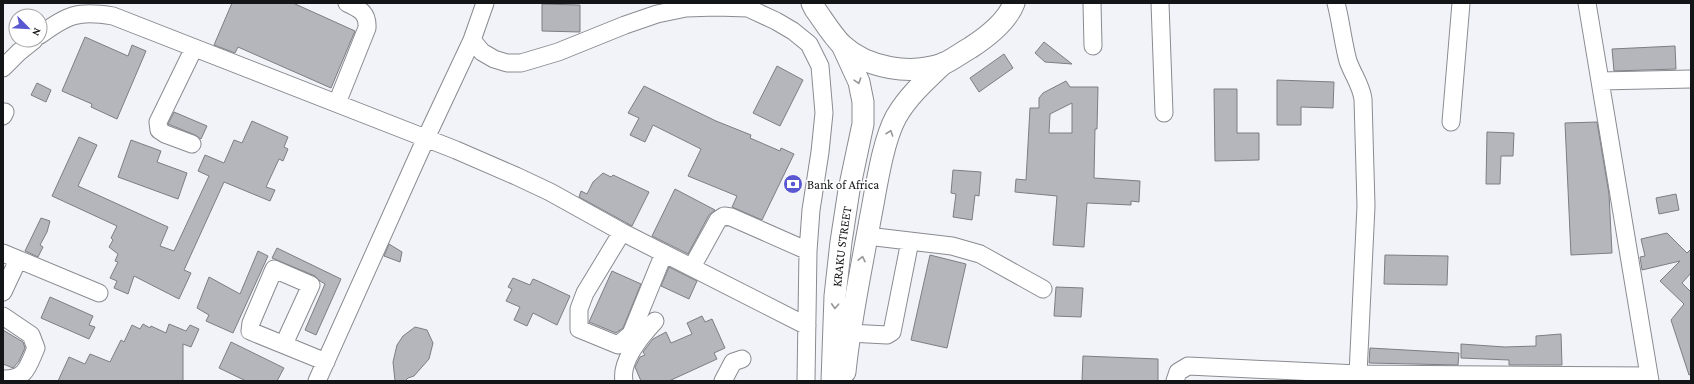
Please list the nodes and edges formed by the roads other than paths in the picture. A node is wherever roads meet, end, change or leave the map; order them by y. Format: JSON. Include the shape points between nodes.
{"nodes":[{"id":1,"x":347,"y":3,"type":"edge"},
{"id":2,"x":485,"y":3,"type":"edge"},
{"id":3,"x":1092,"y":3,"type":"edge"},
{"id":4,"x":1160,"y":3,"type":"edge"},
{"id":5,"x":1336,"y":3,"type":"edge"},
{"id":6,"x":1461,"y":3,"type":"edge"},
{"id":7,"x":1587,"y":3,"type":"edge"},
{"id":8,"x":812,"y":5,"type":"edge"},
{"id":9,"x":1017,"y":6,"type":"edge"},
{"id":10,"x":48,"y":30,"type":"edge"},
{"id":11,"x":472,"y":40,"type":"junction"},
{"id":12,"x":842,"y":45,"type":"junction"},
{"id":13,"x":1093,"y":46,"type":"dead end"},
{"id":14,"x":24,"y":48,"type":"edge"},
{"id":15,"x":194,"y":48,"type":"junction"},
{"id":16,"x":944,"y":63,"type":"junction"},
{"id":17,"x":3,"y":68,"type":"edge"},
{"id":18,"x":1691,"y":79,"type":"edge"},
{"id":19,"x":1600,"y":81,"type":"junction"},
{"id":20,"x":336,"y":103,"type":"junction"},
{"id":21,"x":1164,"y":113,"type":"dead end"},
{"id":22,"x":1451,"y":122,"type":"dead end"},
{"id":23,"x":426,"y":138,"type":"junction"},
{"id":24,"x":192,"y":144,"type":"dead end"},
{"id":25,"x":622,"y":232,"type":"junction"},
{"id":26,"x":867,"y":236,"type":"junction"},
{"id":27,"x":910,"y":241,"type":"junction"},
{"id":28,"x":808,"y":251,"type":"junction"},
{"id":29,"x":664,"y":253,"type":"junction"},
{"id":30,"x":11,"y":256,"type":"edge"},
{"id":31,"x":692,"y":267,"type":"junction"},
{"id":32,"x":1043,"y":289,"type":"dead end"},
{"id":33,"x":3,"y":292,"type":"edge"},
{"id":34,"x":99,"y":293,"type":"dead end"},
{"id":35,"x":3,"y":316,"type":"edge"},
{"id":36,"x":655,"y":321,"type":"dead end"},
{"id":37,"x":807,"y":326,"type":"junction"},
{"id":38,"x":849,"y":333,"type":"junction"},
{"id":39,"x":284,"y":344,"type":"dead end"},
{"id":40,"x":742,"y":359,"type":"dead end"},
{"id":41,"x":326,"y":362,"type":"junction"},
{"id":42,"x":1358,"y":374,"type":"junction"},
{"id":43,"x":1649,"y":378,"type":"edge"},
{"id":44,"x":3,"y":379,"type":"edge"},
{"id":45,"x":317,"y":381,"type":"edge"},
{"id":46,"x":624,"y":381,"type":"edge"},
{"id":47,"x":724,"y":381,"type":"edge"},
{"id":48,"x":806,"y":381,"type":"edge"},
{"id":49,"x":832,"y":381,"type":"edge"},
{"id":50,"x":844,"y":381,"type":"edge"},
{"id":51,"x":1175,"y":381,"type":"edge"}],
"edges":[{"from":1,"to":20,"type":"street","via":[[364,13],[367,28]]},
{"from":2,"to":11,"type":"street"},
{"from":3,"to":13,"type":"street"},
{"from":4,"to":21,"type":"street"},
{"from":5,"to":42,"type":"street","via":[[1348,60],[1362,88],[1364,99],[1366,206]]},
{"from":6,"to":22,"type":"street"},
{"from":7,"to":19,"type":"street"},
{"from":8,"to":12,"type":"main road"},
{"from":9,"to":16,"type":"main road","via":[[995,29]]},
{"from":10,"to":15,"type":"street","via":[[71,16],[93,12],[113,16]]},
{"from":11,"to":23,"type":"street"},
{"from":11,"to":28,"type":"street","via":[[482,52],[494,59],[507,63],[521,63],[558,52],[657,14],[701,7],[748,8],[793,31],[810,44],[820,66],[824,113]]},
{"from":12,"to":16,"type":"main road","via":[[866,60],[895,68],[919,69]]},
{"from":12,"to":49,"type":"main road","name":"KRAKU STREET","one_way":true,"via":[[859,82],[863,102],[863,124],[841,242],[835,296]]},
{"from":14,"to":17,"type":"street"},
{"from":15,"to":20,"type":"street"},
{"from":15,"to":24,"type":"street","via":[[158,122],[159,130],[165,134]]},
{"from":26,"to":16,"type":"main road","name":"KRAKU STREET","one_way":true,"via":[[885,149],[895,118],[923,82]]},
{"from":18,"to":19,"type":"street"},
{"from":19,"to":43,"type":"street"},
{"from":20,"to":23,"type":"street"},
{"from":23,"to":25,"type":"street","via":[[550,192]]},
{"from":23,"to":41,"type":"street"},
{"from":25,"to":29,"type":"street"},
{"from":25,"to":29,"type":"street","via":[[585,293],[579,309],[579,329],[618,345],[631,334]]},
{"from":26,"to":27,"type":"street"},
{"from":38,"to":26,"type":"main road","name":"KRAKU STREET","one_way":true},
{"from":27,"to":32,"type":"street","via":[[952,246],[980,254]]},
{"from":27,"to":38,"type":"street","via":[[892,332],[887,335]]},
{"from":28,"to":31,"type":"street","via":[[724,216],[718,220]]},
{"from":28,"to":37,"type":"street"},
{"from":29,"to":31,"type":"street"},
{"from":30,"to":33,"type":"street"},
{"from":30,"to":34,"type":"street"},
{"from":31,"to":37,"type":"street"},
{"from":35,"to":44,"type":"street","via":[[31,335],[36,348],[21,376],[13,380]]},
{"from":36,"to":46,"type":"street","via":[[632,350],[623,375]]},
{"from":37,"to":48,"type":"street"},
{"from":38,"to":50,"type":"main road","name":"KRAKU STREET"},
{"from":39,"to":41,"type":"street"},
{"from":40,"to":47,"type":"street","via":[[733,362]]},
{"from":41,"to":45,"type":"street"},
{"from":42,"to":43,"type":"street"},
{"from":42,"to":51,"type":"street","via":[[1188,366],[1178,372]]}]}
